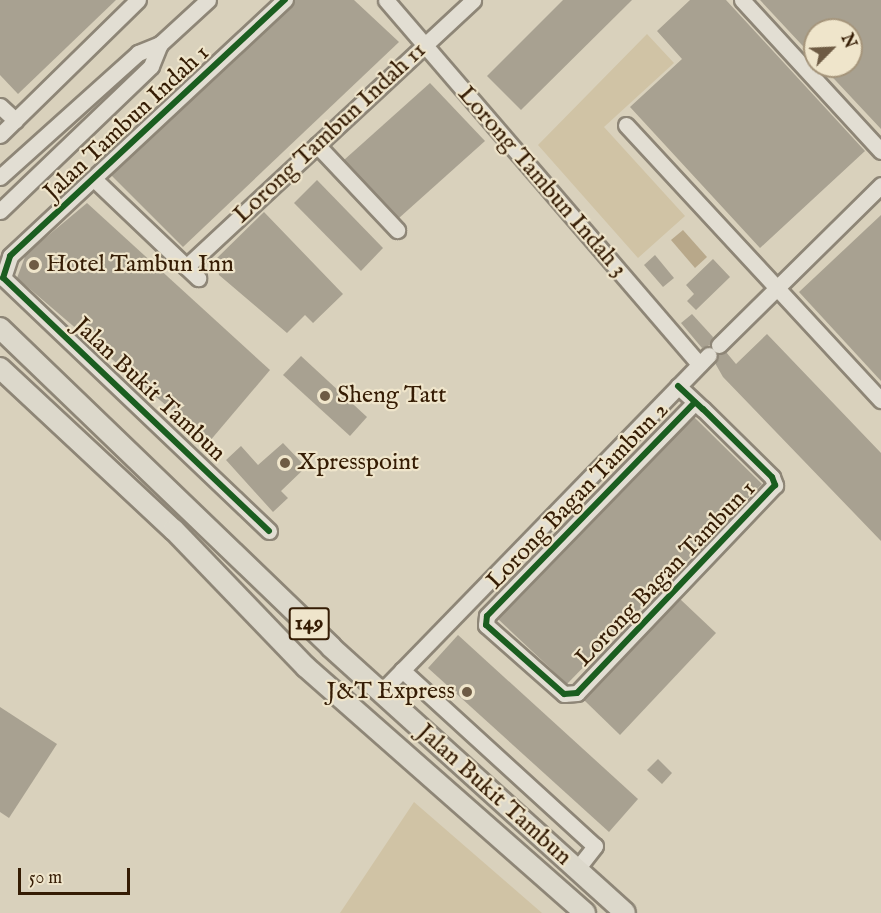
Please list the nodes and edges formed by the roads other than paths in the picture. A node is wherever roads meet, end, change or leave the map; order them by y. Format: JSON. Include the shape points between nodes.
{"nodes":[{"id":1,"x":138,"y":0,"type":"edge"},
{"id":2,"x":207,"y":0,"type":"edge"},
{"id":3,"x":285,"y":0,"type":"edge"},
{"id":4,"x":386,"y":0,"type":"edge"},
{"id":5,"x":473,"y":0,"type":"edge"},
{"id":6,"x":742,"y":0,"type":"edge"},
{"id":7,"x":160,"y":44,"type":"junction"},
{"id":8,"x":425,"y":45,"type":"junction"},
{"id":9,"x":0,"y":106,"type":"edge"},
{"id":10,"x":15,"y":120,"type":"junction"},
{"id":11,"x":626,"y":125,"type":"dead end"},
{"id":12,"x":0,"y":135,"type":"edge"},
{"id":13,"x":318,"y":145,"type":"junction"},
{"id":14,"x":881,"y":151,"type":"edge"},
{"id":15,"x":0,"y":177,"type":"edge"},
{"id":16,"x":93,"y":179,"type":"junction"},
{"id":17,"x":881,"y":185,"type":"edge"},
{"id":18,"x":0,"y":211,"type":"edge"},
{"id":19,"x":397,"y":230,"type":"dead end"},
{"id":20,"x":186,"y":267,"type":"junction"},
{"id":21,"x":3,"y":278,"type":"joint"},
{"id":22,"x":198,"y":278,"type":"dead end"},
{"id":23,"x":776,"y":288,"type":"junction"},
{"id":24,"x":0,"y":328,"type":"edge"},
{"id":25,"x":709,"y":355,"type":"junction"},
{"id":26,"x":0,"y":368,"type":"edge"},
{"id":27,"x":678,"y":386,"type":"junction"},
{"id":28,"x":881,"y":400,"type":"edge"},
{"id":29,"x":695,"y":402,"type":"junction"},
{"id":30,"x":269,"y":531,"type":"dead end"},
{"id":31,"x":402,"y":670,"type":"junction"},
{"id":32,"x":381,"y":692,"type":"junction"},
{"id":33,"x":577,"y":693,"type":"joint"},
{"id":34,"x":576,"y":870,"type":"junction"},
{"id":35,"x":585,"y":913,"type":"edge"},
{"id":36,"x":625,"y":913,"type":"edge"}],
"edges":[{"from":1,"to":10,"type":"street"},
{"from":2,"to":7,"type":"street","name":"Jalan Tambun Indah 1"},
{"from":3,"to":16,"type":"street","name":"Jalan Tambun Indah 1"},
{"from":4,"to":8,"type":"street","name":"Lorong Tambun Indah 3"},
{"from":5,"to":8,"type":"street","name":"Lorong Tambun Indah 11"},
{"from":6,"to":14,"type":"street"},
{"from":7,"to":15,"type":"street","name":"Jalan Tambun Indah 1","via":[[138,53]]},
{"from":7,"to":18,"type":"street","name":"Jalan Tambun Indah 1","via":[[151,66]]},
{"from":8,"to":13,"type":"street","name":"Lorong Tambun Indah 11"},
{"from":8,"to":25,"type":"street","name":"Lorong Tambun Indah 3"},
{"from":9,"to":10,"type":"street"},
{"from":10,"to":12,"type":"street"},
{"from":11,"to":23,"type":"street"},
{"from":13,"to":19,"type":"street"},
{"from":13,"to":20,"type":"street","name":"Lorong Tambun Indah 11"},
{"from":16,"to":20,"type":"street"},
{"from":16,"to":21,"type":"street","name":"Jalan Tambun Indah 1","via":[[10,255]]},
{"from":17,"to":23,"type":"street"},
{"from":20,"to":22,"type":"street"},
{"from":21,"to":30,"type":"street","name":"Jalan Bukit Tambun"},
{"from":23,"to":25,"type":"street"},
{"from":23,"to":28,"type":"street"},
{"from":24,"to":32,"type":"main road","name":"Jalan Bukit Tambun","number":"149"},
{"from":25,"to":27,"type":"street"},
{"from":26,"to":35,"type":"main road","name":"Jalan Bukit Tambun","number":"149","via":[[174,530],[306,667]]},
{"from":27,"to":29,"type":"street"},
{"from":27,"to":31,"type":"street"},
{"from":29,"to":33,"type":"street","name":"Lorong Bagan Tambun 1","via":[[772,477],[775,485],[767,498]]},
{"from":29,"to":33,"type":"street","name":"Lorong Bagan Tambun 2","via":[[487,616],[486,625],[564,694]]},
{"from":31,"to":32,"type":"street"},
{"from":31,"to":34,"type":"street","via":[[595,846]]},
{"from":32,"to":34,"type":"main road","name":"Jalan Bukit Tambun","number":"149"},
{"from":34,"to":36,"type":"main road","name":"Jalan Bukit Tambun","number":"149"}]}
